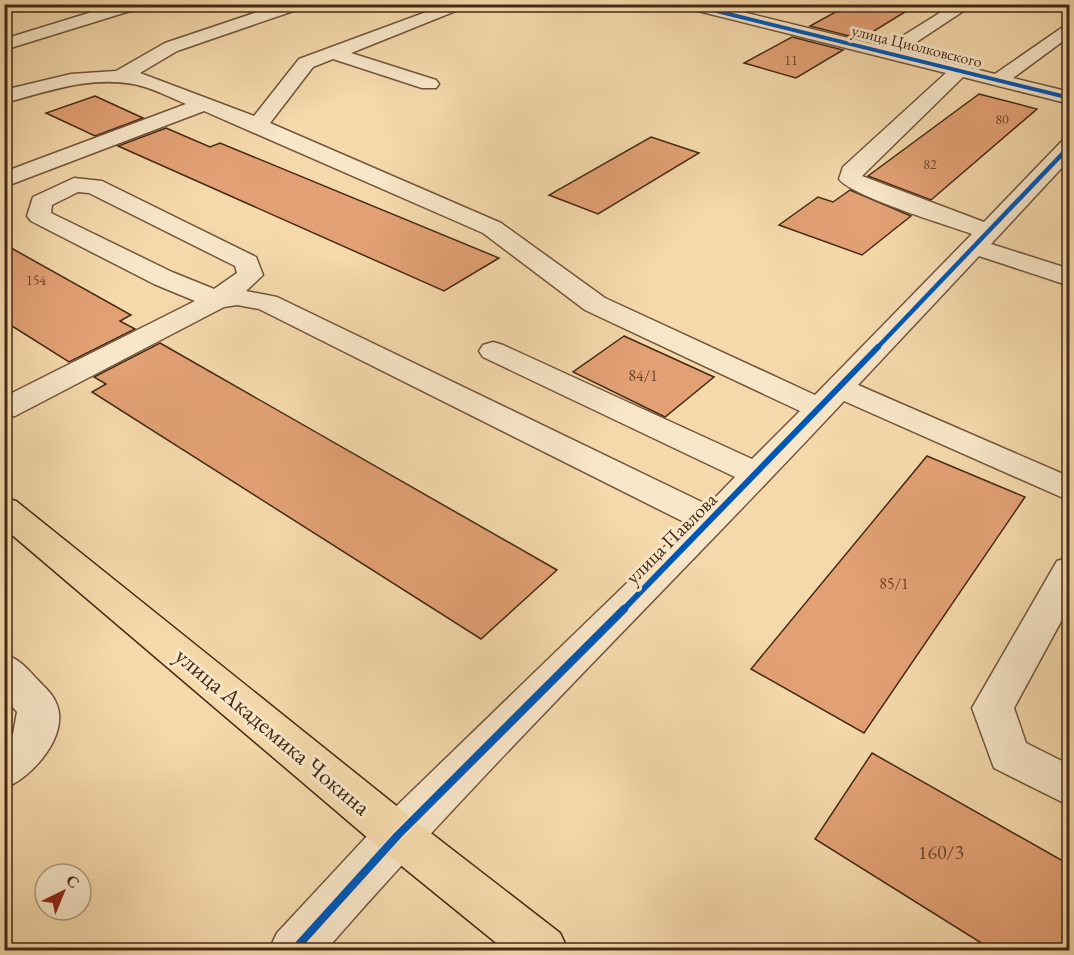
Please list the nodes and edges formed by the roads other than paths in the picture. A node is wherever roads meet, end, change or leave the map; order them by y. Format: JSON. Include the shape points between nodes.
{"nodes":[{"id":1,"x":137,"y":4,"type":"edge"},
{"id":2,"x":299,"y":4,"type":"edge"},
{"id":3,"x":465,"y":4,"type":"edge"},
{"id":4,"x":688,"y":4,"type":"edge"},
{"id":5,"x":765,"y":4,"type":"edge"},
{"id":6,"x":966,"y":4,"type":"edge"},
{"id":7,"x":740,"y":17,"type":"junction"},
{"id":8,"x":1070,"y":27,"type":"edge"},
{"id":9,"x":4,"y":45,"type":"edge"},
{"id":10,"x":330,"y":52,"type":"junction"},
{"id":11,"x":888,"y":53,"type":"junction"},
{"id":12,"x":959,"y":71,"type":"junction"},
{"id":13,"x":122,"y":76,"type":"junction"},
{"id":14,"x":999,"y":80,"type":"junction"},
{"id":15,"x":429,"y":84,"type":"dead end"},
{"id":16,"x":4,"y":97,"type":"edge"},
{"id":17,"x":1070,"y":98,"type":"edge"},
{"id":18,"x":201,"y":105,"type":"junction"},
{"id":19,"x":258,"y":125,"type":"junction"},
{"id":20,"x":1070,"y":146,"type":"edge"},
{"id":21,"x":4,"y":180,"type":"edge"},
{"id":22,"x":979,"y":239,"type":"junction"},
{"id":23,"x":1070,"y":278,"type":"edge"},
{"id":24,"x":217,"y":300,"type":"junction"},
{"id":25,"x":493,"y":351,"type":"dead end"},
{"id":26,"x":829,"y":398,"type":"junction"},
{"id":27,"x":4,"y":409,"type":"edge"},
{"id":28,"x":756,"y":474,"type":"junction"},
{"id":29,"x":1070,"y":490,"type":"edge"},
{"id":30,"x":4,"y":509,"type":"edge"},
{"id":31,"x":712,"y":521,"type":"junction"},
{"id":32,"x":1070,"y":570,"type":"edge"},
{"id":33,"x":4,"y":670,"type":"edge"},
{"id":34,"x":4,"y":770,"type":"edge"},
{"id":35,"x":1070,"y":787,"type":"edge"},
{"id":36,"x":398,"y":835,"type":"junction"},
{"id":37,"x":294,"y":951,"type":"edge"},
{"id":38,"x":543,"y":951,"type":"edge"}],
"edges":[{"from":1,"to":9,"type":"street"},
{"from":2,"to":13,"type":"street","via":[[171,47]]},
{"from":3,"to":10,"type":"street"},
{"from":4,"to":7,"type":"street","name":"улица Циолковского"},
{"from":5,"to":7,"type":"street"},
{"from":6,"to":11,"type":"street"},
{"from":7,"to":11,"type":"street","name":"улица Циолковского"},
{"from":8,"to":14,"type":"street"},
{"from":10,"to":15,"type":"street"},
{"from":10,"to":19,"type":"street","via":[[304,65]]},
{"from":11,"to":12,"type":"street","name":"улица Циолковского"},
{"from":12,"to":14,"type":"street","name":"улица Циолковского"},
{"from":12,"to":22,"type":"street","via":[[851,172],[850,179]]},
{"from":13,"to":16,"type":"street","via":[[62,81]]},
{"from":13,"to":18,"type":"street","via":[[139,79]]},
{"from":14,"to":17,"type":"street","name":"улица Циолковского"},
{"from":18,"to":19,"type":"street"},
{"from":18,"to":21,"type":"street"},
{"from":19,"to":26,"type":"street","via":[[492,228],[595,304]]},
{"from":20,"to":22,"type":"street","name":"улица Павлова"},
{"from":22,"to":23,"type":"street"},
{"from":22,"to":26,"type":"street","name":"улица Павлова"},
{"from":24,"to":24,"type":"street","via":[[250,275],[247,262],[94,186],[74,184],[41,202],[39,216]]},
{"from":24,"to":27,"type":"street"},
{"from":24,"to":31,"type":"street","via":[[237,297],[267,303]]},
{"from":25,"to":28,"type":"street"},
{"from":26,"to":28,"type":"street","name":"улица Павлова"},
{"from":26,"to":29,"type":"street"},
{"from":28,"to":31,"type":"street","name":"улица Павлова"},
{"from":30,"to":36,"type":"main road","name":"улица Академика Чокина"},
{"from":31,"to":36,"type":"street","name":"улица Павлова"},
{"from":32,"to":35,"type":"street","via":[[993,708],[1010,755]]},
{"from":33,"to":34,"type":"street","via":[[38,707],[37,731],[17,760]]},
{"from":36,"to":37,"type":"street","name":"улица Павлова"},
{"from":36,"to":38,"type":"main road","name":"улица Академика Чокина"}]}
